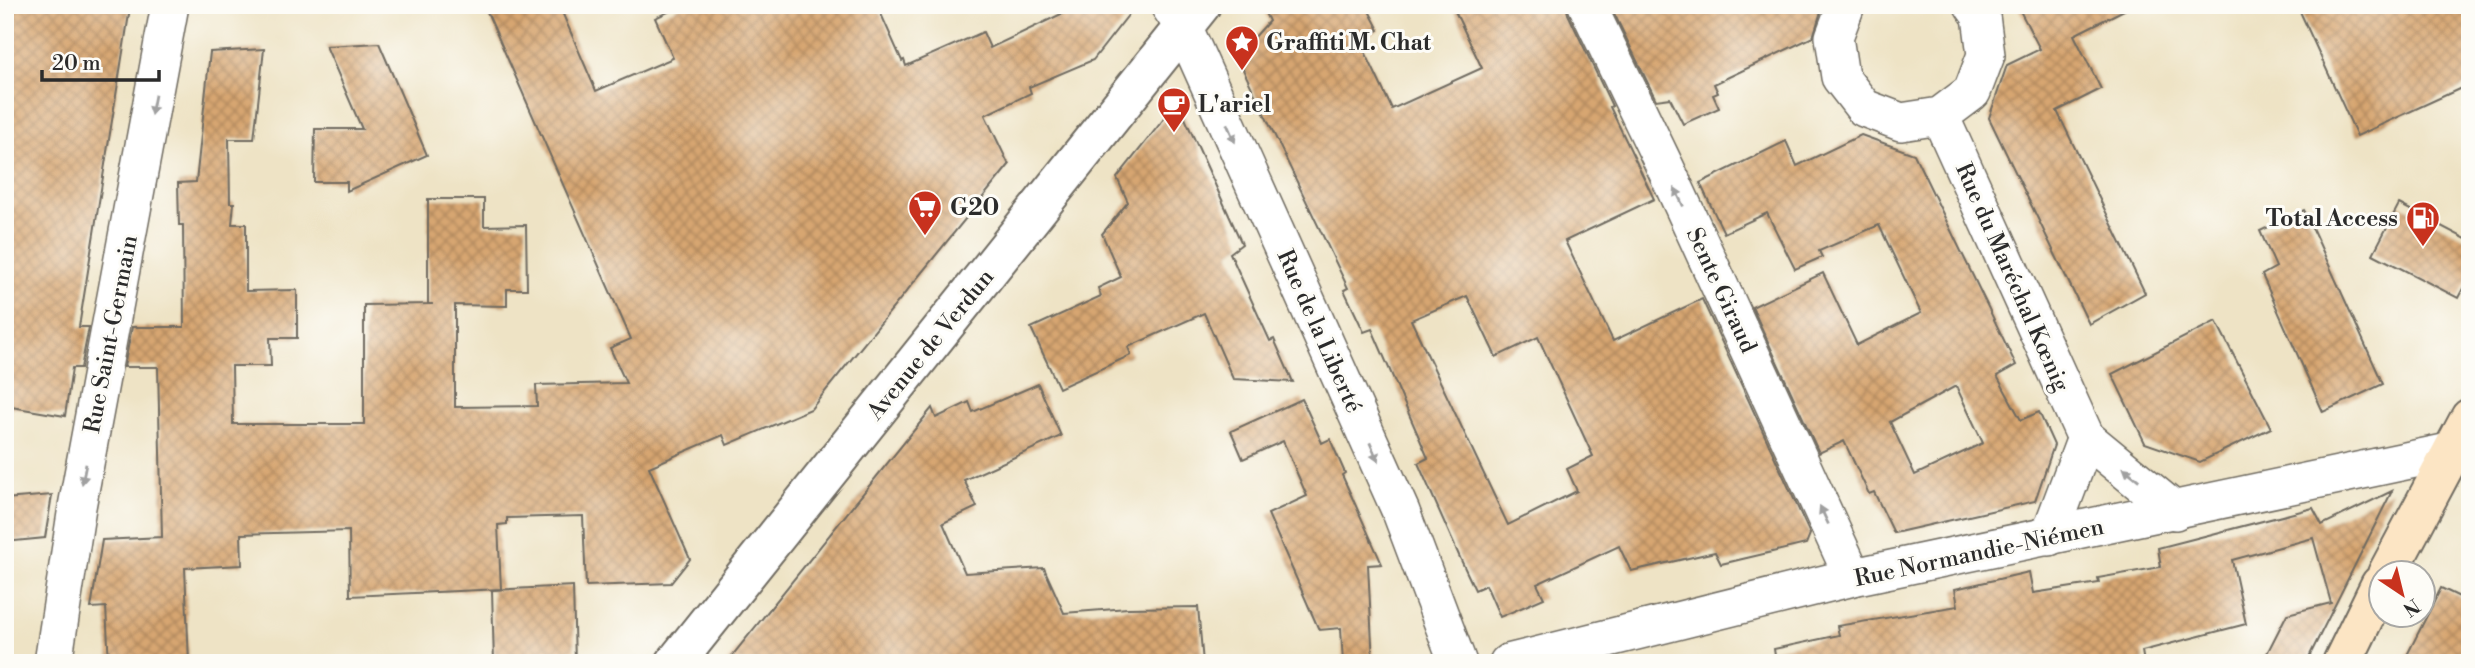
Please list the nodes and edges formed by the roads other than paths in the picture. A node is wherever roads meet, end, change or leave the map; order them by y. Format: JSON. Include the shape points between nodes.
{"nodes":[{"id":1,"x":192,"y":5,"type":"edge"},
{"id":2,"x":1587,"y":5,"type":"edge"},
{"id":3,"x":1846,"y":5,"type":"edge"},
{"id":4,"x":1973,"y":5,"type":"edge"},
{"id":5,"x":1185,"y":12,"type":"edge"},
{"id":6,"x":168,"y":22,"type":"edge"},
{"id":7,"x":1940,"y":116,"type":"junction"},
{"id":8,"x":2461,"y":434,"type":"edge"},
{"id":9,"x":2086,"y":438,"type":"junction"},
{"id":10,"x":2175,"y":511,"type":"junction"},
{"id":11,"x":2049,"y":537,"type":"junction"},
{"id":12,"x":2394,"y":560,"type":"edge"},
{"id":13,"x":1853,"y":577,"type":"junction"},
{"id":14,"x":2366,"y":616,"type":"edge"},
{"id":15,"x":52,"y":663,"type":"edge"},
{"id":16,"x":675,"y":663,"type":"edge"},
{"id":17,"x":1458,"y":663,"type":"edge"},
{"id":18,"x":1508,"y":663,"type":"edge"},
{"id":19,"x":2343,"y":663,"type":"edge"}],
"edges":[{"from":1,"to":6,"type":"street"},
{"from":13,"to":2,"type":"street","name":"Sente Giraud","one_way":true},
{"from":3,"to":7,"type":"street","via":[[1834,37],[1840,77],[1864,108],[1901,122]]},
{"from":4,"to":7,"type":"street","via":[[1981,16],[1986,55],[1972,92]]},
{"from":5,"to":16,"type":"street","name":"Avenue de Verdun"},
{"from":5,"to":17,"type":"street","name":"Rue de la Liberté","one_way":true,"via":[[1401,512]]},
{"from":6,"to":15,"type":"street","name":"Rue Saint-Germain","one_way":true},
{"from":7,"to":9,"type":"street","name":"Rue du Maréchal Kœnig"},
{"from":8,"to":10,"type":"street","name":"Rue Normandie-Niémen"},
{"from":8,"to":12,"type":"main road"},
{"from":10,"to":9,"type":"street","name":"Rue du Maréchal Kœnig","one_way":true},
{"from":9,"to":11,"type":"street"},
{"from":10,"to":11,"type":"street","name":"Rue Normandie-Niémen"},
{"from":11,"to":13,"type":"street","name":"Rue Normandie-Niémen"},
{"from":13,"to":18,"type":"street","name":"Rue Normandie-Niémen"},
{"from":14,"to":19,"type":"main road"}]}
